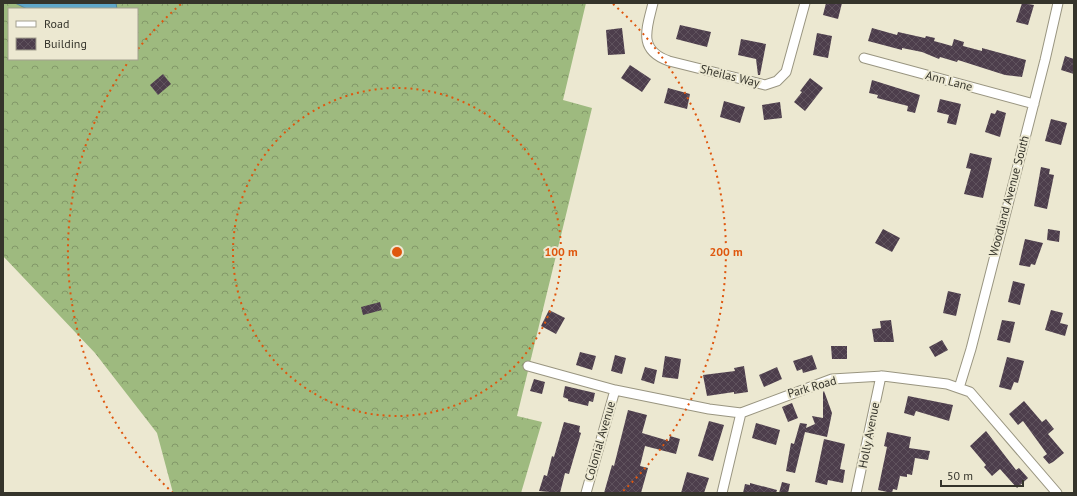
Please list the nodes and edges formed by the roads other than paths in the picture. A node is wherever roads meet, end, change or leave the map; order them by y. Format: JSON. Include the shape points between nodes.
{"nodes":[{"id":1,"x":653,"y":3,"type":"edge"},
{"id":2,"x":805,"y":3,"type":"edge"},
{"id":3,"x":1058,"y":3,"type":"edge"},
{"id":4,"x":864,"y":58,"type":"dead end"},
{"id":5,"x":1034,"y":104,"type":"junction"},
{"id":6,"x":528,"y":366,"type":"dead end"},
{"id":7,"x":880,"y":376,"type":"junction"},
{"id":8,"x":959,"y":388,"type":"junction"},
{"id":9,"x":615,"y":390,"type":"junction"},
{"id":10,"x":741,"y":413,"type":"junction"},
{"id":11,"x":586,"y":493,"type":"edge"},
{"id":12,"x":722,"y":493,"type":"edge"},
{"id":13,"x":856,"y":493,"type":"edge"},
{"id":14,"x":1057,"y":493,"type":"edge"}],
"edges":[{"from":1,"to":2,"type":"street","name":"Sheilas Way","via":[[646,37],[650,49],[657,56],[765,85],[777,81],[786,72]]},
{"from":3,"to":5,"type":"street","name":"Woodland Avenue South"},
{"from":4,"to":5,"type":"street","name":"Ann Lane"},
{"from":5,"to":8,"type":"street","name":"Woodland Avenue South"},
{"from":6,"to":9,"type":"street","name":"Park Road"},
{"from":7,"to":8,"type":"street","name":"Park Road","via":[[947,384]]},
{"from":7,"to":10,"type":"street","name":"Park Road","via":[[832,379]]},
{"from":7,"to":13,"type":"street","name":"Holly Avenue"},
{"from":8,"to":14,"type":"street","name":"Park Road","via":[[970,392]]},
{"from":9,"to":10,"type":"street","name":"Park Road"},
{"from":9,"to":11,"type":"street","name":"Colonial Avenue"},
{"from":10,"to":12,"type":"street"}]}
